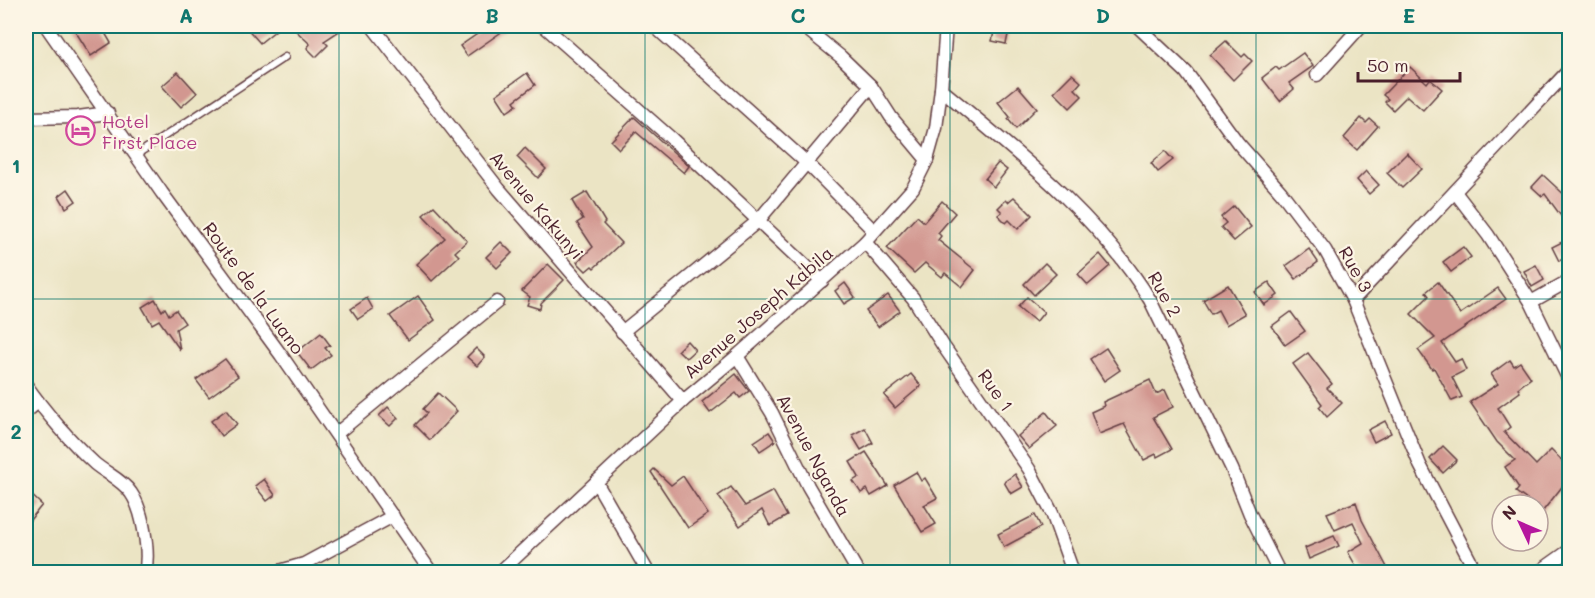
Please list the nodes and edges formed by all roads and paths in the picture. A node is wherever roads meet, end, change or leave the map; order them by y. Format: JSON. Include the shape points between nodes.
{"nodes":[{"id":1,"x":46,"y":26,"type":"edge"},
{"id":2,"x":372,"y":26,"type":"edge"},
{"id":3,"x":544,"y":26,"type":"edge"},
{"id":4,"x":654,"y":26,"type":"edge"},
{"id":5,"x":803,"y":26,"type":"edge"},
{"id":6,"x":946,"y":26,"type":"edge"},
{"id":7,"x":1137,"y":26,"type":"edge"},
{"id":8,"x":1361,"y":26,"type":"edge"},
{"id":9,"x":285,"y":57,"type":"dead end"},
{"id":10,"x":1569,"y":69,"type":"edge"},
{"id":11,"x":1317,"y":75,"type":"dead end"},
{"id":12,"x":871,"y":86,"type":"junction"},
{"id":13,"x":941,"y":89,"type":"junction"},
{"id":14,"x":108,"y":113,"type":"junction"},
{"id":15,"x":26,"y":118,"type":"edge"},
{"id":16,"x":136,"y":155,"type":"junction"},
{"id":17,"x":927,"y":160,"type":"junction"},
{"id":18,"x":807,"y":163,"type":"junction"},
{"id":19,"x":1455,"y":192,"type":"junction"},
{"id":20,"x":759,"y":221,"type":"junction"},
{"id":21,"x":874,"y":231,"type":"junction"},
{"id":22,"x":865,"y":242,"type":"junction"},
{"id":23,"x":1569,"y":280,"type":"edge"},
{"id":24,"x":822,"y":281,"type":"junction"},
{"id":25,"x":1353,"y":300,"type":"junction"},
{"id":26,"x":497,"y":302,"type":"dead end"},
{"id":27,"x":1531,"y":302,"type":"junction"},
{"id":28,"x":622,"y":332,"type":"junction"},
{"id":29,"x":736,"y":357,"type":"junction"},
{"id":30,"x":1569,"y":382,"type":"edge"},
{"id":31,"x":26,"y":385,"type":"edge"},
{"id":32,"x":683,"y":401,"type":"junction"},
{"id":33,"x":38,"y":402,"type":"junction"},
{"id":34,"x":26,"y":412,"type":"edge"},
{"id":35,"x":336,"y":435,"type":"junction"},
{"id":36,"x":596,"y":482,"type":"junction"},
{"id":37,"x":393,"y":516,"type":"junction"},
{"id":38,"x":1569,"y":550,"type":"edge"},
{"id":39,"x":145,"y":573,"type":"edge"},
{"id":40,"x":276,"y":573,"type":"edge"},
{"id":41,"x":431,"y":573,"type":"edge"},
{"id":42,"x":500,"y":573,"type":"edge"},
{"id":43,"x":648,"y":573,"type":"edge"},
{"id":44,"x":858,"y":573,"type":"edge"},
{"id":45,"x":1073,"y":573,"type":"edge"},
{"id":46,"x":1279,"y":573,"type":"edge"},
{"id":47,"x":1476,"y":573,"type":"edge"},
{"id":48,"x":1539,"y":573,"type":"edge"}],
"edges":[{"from":1,"to":14,"type":"street","name":"Route de la Luano"},
{"from":2,"to":28,"type":"street","name":"Avenue Kakunyi","via":[[499,189]]},
{"from":3,"to":20,"type":"street"},
{"from":4,"to":18,"type":"street"},
{"from":5,"to":12,"type":"street"},
{"from":6,"to":13,"type":"street","name":"Avenue Joseph Kabila"},
{"from":7,"to":25,"type":"street","name":"Rue 3","via":[[1170,55],[1207,97],[1238,143],[1325,250]]},
{"from":8,"to":11,"type":"street"},
{"from":9,"to":16,"type":"lane"},
{"from":10,"to":19,"type":"street"},
{"from":12,"to":17,"type":"street"},
{"from":12,"to":18,"type":"street"},
{"from":13,"to":17,"type":"street","name":"Avenue Joseph Kabila"},
{"from":13,"to":46,"type":"street","name":"Rue 2","via":[[1063,196],[1134,274],[1232,469]]},
{"from":14,"to":15,"type":"street"},
{"from":14,"to":16,"type":"street","name":"Route de la Luano"},
{"from":16,"to":35,"type":"street","name":"Route de la Luano"},
{"from":17,"to":21,"type":"street","name":"Avenue Joseph Kabila","via":[[913,188]]},
{"from":18,"to":20,"type":"street"},
{"from":18,"to":21,"type":"street"},
{"from":19,"to":25,"type":"street"},
{"from":19,"to":27,"type":"street"},
{"from":20,"to":24,"type":"street"},
{"from":20,"to":28,"type":"street"},
{"from":21,"to":22,"type":"street","name":"Avenue Joseph Kabila"},
{"from":22,"to":24,"type":"street","name":"Avenue Joseph Kabila"},
{"from":22,"to":45,"type":"street","name":"Rue 1","via":[[913,298],[1029,469],[1052,513]]},
{"from":23,"to":27,"type":"street"},
{"from":24,"to":29,"type":"street","name":"Avenue Joseph Kabila"},
{"from":25,"to":47,"type":"street","name":"Rue 3","via":[[1420,465]]},
{"from":26,"to":35,"type":"street"},
{"from":27,"to":30,"type":"street"},
{"from":28,"to":32,"type":"street","name":"Avenue Kakunyi"},
{"from":29,"to":32,"type":"street","name":"Avenue Joseph Kabila"},
{"from":29,"to":44,"type":"street","name":"Avenue Nganda","via":[[772,413]]},
{"from":31,"to":33,"type":"street"},
{"from":32,"to":36,"type":"street","name":"Avenue Joseph Kabila"},
{"from":33,"to":34,"type":"street"},
{"from":33,"to":39,"type":"street","via":[[94,463],[130,492],[139,509],[146,546]]},
{"from":35,"to":37,"type":"street","name":"Route de la Luano"},
{"from":36,"to":42,"type":"street","name":"Avenue Joseph Kabila"},
{"from":36,"to":43,"type":"street"},
{"from":37,"to":40,"type":"street","via":[[304,564]]},
{"from":37,"to":41,"type":"street","name":"Route de la Luano"},
{"from":38,"to":48,"type":"street"}]}
